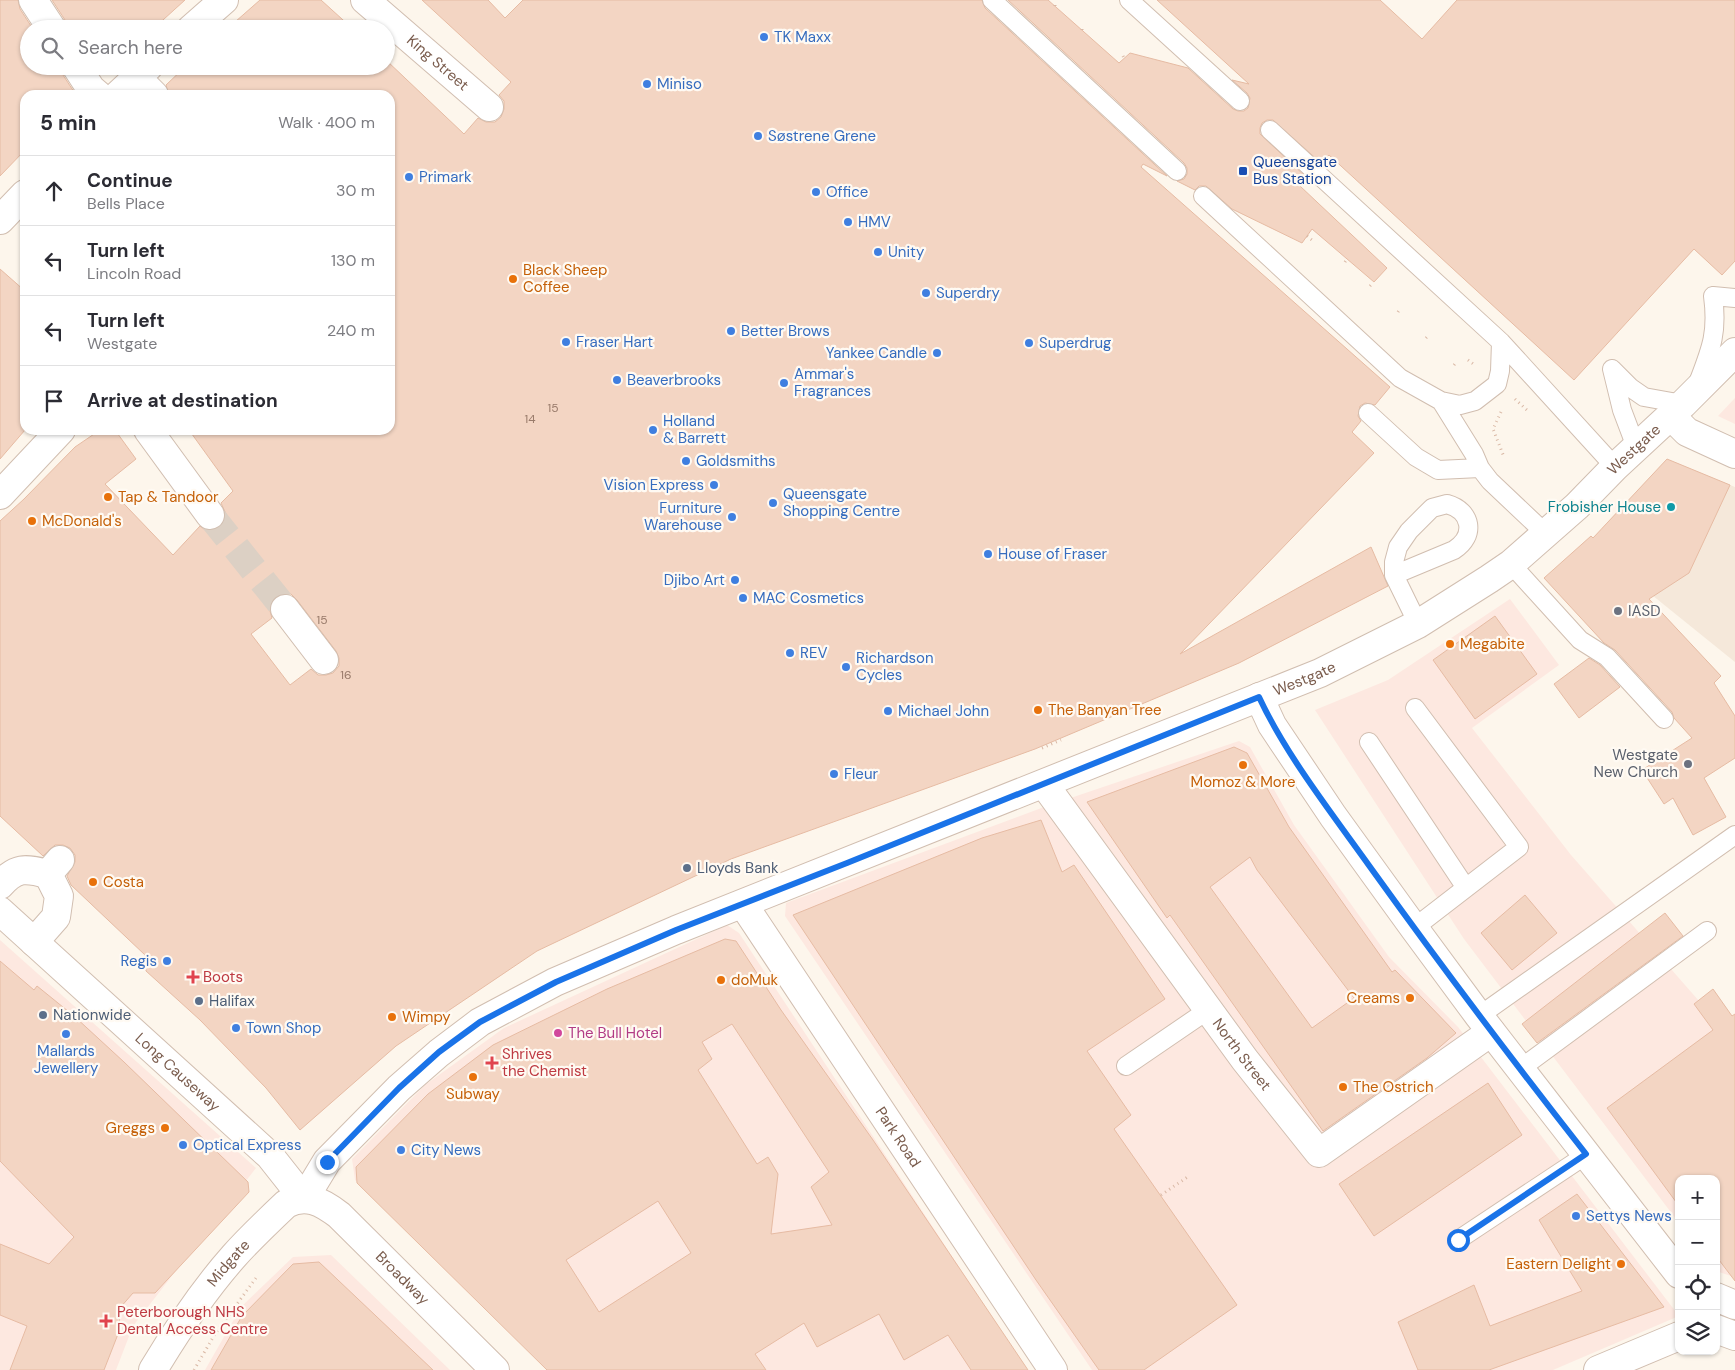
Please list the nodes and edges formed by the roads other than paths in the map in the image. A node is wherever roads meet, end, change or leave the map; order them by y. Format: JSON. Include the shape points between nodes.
{"nodes":[{"id":1,"x":34,"y":0,"type":"edge"},
{"id":2,"x":224,"y":0,"type":"edge"},
{"id":3,"x":365,"y":0,"type":"edge"},
{"id":4,"x":992,"y":0,"type":"edge"},
{"id":5,"x":1129,"y":0,"type":"edge"},
{"id":6,"x":46,"y":20,"type":"edge"},
{"id":7,"x":202,"y":20,"type":"edge"},
{"id":8,"x":388,"y":20,"type":"edge"},
{"id":9,"x":395,"y":26,"type":"edge"},
{"id":10,"x":82,"y":75,"type":"edge"},
{"id":11,"x":92,"y":90,"type":"edge"},
{"id":12,"x":1240,"y":101,"type":"dead end"},
{"id":13,"x":488,"y":107,"type":"dead end"},
{"id":14,"x":1270,"y":130,"type":"dead end"},
{"id":15,"x":1177,"y":171,"type":"dead end"},
{"id":16,"x":1203,"y":196,"type":"dead end"},
{"id":17,"x":20,"y":199,"type":"edge"},
{"id":18,"x":0,"y":220,"type":"edge"},
{"id":19,"x":1735,"y":298,"type":"edge"},
{"id":20,"x":1501,"y":342,"type":"junction"},
{"id":21,"x":1735,"y":352,"type":"edge"},
{"id":22,"x":1441,"y":401,"type":"junction"},
{"id":23,"x":1683,"y":404,"type":"junction"},
{"id":24,"x":1368,"y":413,"type":"dead end"},
{"id":25,"x":56,"y":435,"type":"edge"},
{"id":26,"x":152,"y":435,"type":"edge"},
{"id":27,"x":1636,"y":447,"type":"junction"},
{"id":28,"x":1735,"y":454,"type":"edge"},
{"id":29,"x":1616,"y":466,"type":"junction"},
{"id":30,"x":1480,"y":468,"type":"junction"},
{"id":31,"x":0,"y":495,"type":"edge"},
{"id":32,"x":210,"y":515,"type":"tunnel mouth"},
{"id":33,"x":1546,"y":534,"type":"junction"},
{"id":34,"x":1511,"y":564,"type":"junction"},
{"id":35,"x":1394,"y":575,"type":"junction"},
{"id":36,"x":285,"y":609,"type":"tunnel mouth"},
{"id":37,"x":1418,"y":624,"type":"junction"},
{"id":38,"x":324,"y":660,"type":"dead end"},
{"id":39,"x":1259,"y":697,"type":"junction"},
{"id":40,"x":1415,"y":708,"type":"dead end"},
{"id":41,"x":1664,"y":719,"type":"dead end"},
{"id":42,"x":1369,"y":742,"type":"dead end"},
{"id":43,"x":1044,"y":784,"type":"junction"},
{"id":44,"x":1735,"y":835,"type":"edge"},
{"id":45,"x":0,"y":885,"type":"edge"},
{"id":46,"x":1466,"y":888,"type":"junction"},
{"id":47,"x":743,"y":904,"type":"junction"},
{"id":48,"x":0,"y":911,"type":"edge"},
{"id":49,"x":1414,"y":928,"type":"junction"},
{"id":50,"x":1707,"y":931,"type":"dead end"},
{"id":51,"x":34,"y":942,"type":"junction"},
{"id":52,"x":1208,"y":1010,"type":"junction"},
{"id":53,"x":1485,"y":1024,"type":"junction"},
{"id":54,"x":1126,"y":1066,"type":"dead end"},
{"id":55,"x":1520,"y":1069,"type":"junction"},
{"id":56,"x":1586,"y":1154,"type":"junction"},
{"id":57,"x":304,"y":1199,"type":"junction"},
{"id":58,"x":1458,"y":1240,"type":"dead end"},
{"id":59,"x":1675,"y":1269,"type":"edge"},
{"id":60,"x":1720,"y":1299,"type":"edge"},
{"id":61,"x":1735,"y":1305,"type":"edge"},
{"id":62,"x":1720,"y":1330,"type":"edge"},
{"id":63,"x":1735,"y":1336,"type":"edge"},
{"id":64,"x":1675,"y":1338,"type":"edge"},
{"id":65,"x":154,"y":1370,"type":"edge"},
{"id":66,"x":495,"y":1370,"type":"edge"},
{"id":67,"x":1053,"y":1370,"type":"edge"},
{"id":68,"x":1598,"y":1370,"type":"edge"}],
"edges":[{"from":1,"to":6,"type":"street"},
{"from":2,"to":7,"type":"street"},
{"from":3,"to":8,"type":"street","name":"King Street"},
{"from":4,"to":15,"type":"lane"},
{"from":5,"to":12,"type":"lane"},
{"from":9,"to":13,"type":"street","name":"King Street"},
{"from":10,"to":11,"type":"street"},
{"from":14,"to":20,"type":"lane"},
{"from":16,"to":22,"type":"lane","via":[[1400,378]]},
{"from":17,"to":18,"type":"street"},
{"from":19,"to":23,"type":"lane","via":[[1713,296],[1716,317],[1712,347]]},
{"from":20,"to":22,"type":"lane","via":[[1498,384],[1475,402],[1460,405]]},
{"from":20,"to":29,"type":"lane"},
{"from":21,"to":23,"type":"street","name":"Westgate"},
{"from":22,"to":30,"type":"lane"},
{"from":23,"to":27,"type":"street","name":"Westgate"},
{"from":23,"to":27,"type":"lane","via":[[1644,397],[1630,388],[1612,368],[1624,417]]},
{"from":23,"to":28,"type":"street","via":[[1687,432]]},
{"from":24,"to":30,"type":"lane","via":[[1416,457],[1438,470]]},
{"from":25,"to":31,"type":"street"},
{"from":26,"to":32,"type":"street"},
{"from":27,"to":29,"type":"street","name":"Westgate"},
{"from":29,"to":33,"type":"street","name":"Westgate"},
{"from":30,"to":33,"type":"lane","via":[[1490,482]]},
{"from":33,"to":34,"type":"street","name":"Westgate"},
{"from":34,"to":37,"type":"street","name":"Westgate"},
{"from":34,"to":41,"type":"lane","via":[[1580,640],[1607,657]]},
{"from":35,"to":35,"type":"lane","via":[[1398,547],[1432,508],[1447,504],[1461,510],[1468,524],[1466,540],[1461,546]]},
{"from":35,"to":37,"type":"lane"},
{"from":36,"to":38,"type":"street"},
{"from":37,"to":39,"type":"street","name":"Westgate","via":[[1320,673]]},
{"from":39,"to":43,"type":"street","name":"Westgate"},
{"from":39,"to":49,"type":"street","via":[[1272,725]]},
{"from":40,"to":46,"type":"lane","via":[[1519,847]]},
{"from":42,"to":46,"type":"lane"},
{"from":43,"to":47,"type":"street","name":"Westgate"},
{"from":43,"to":52,"type":"street","name":"North Street"},
{"from":44,"to":53,"type":"lane"},
{"from":45,"to":51,"type":"street","via":[[10,874],[54,867],[59,896],[56,917]]},
{"from":46,"to":49,"type":"lane"},
{"from":47,"to":57,"type":"street","name":"Westgate","via":[[556,982],[480,1022],[439,1052],[399,1088],[327,1162]]},
{"from":47,"to":67,"type":"street","name":"Park Road"},
{"from":48,"to":51,"type":"street","name":"Long Causeway"},
{"from":49,"to":53,"type":"street"},
{"from":50,"to":55,"type":"lane"},
{"from":51,"to":57,"type":"street","name":"Long Causeway","via":[[270,1156]]},
{"from":52,"to":53,"type":"street","name":"North Street","via":[[1319,1153]]},
{"from":52,"to":54,"type":"lane"},
{"from":53,"to":55,"type":"street"},
{"from":55,"to":56,"type":"street"},
{"from":56,"to":58,"type":"lane"},
{"from":56,"to":59,"type":"street"},
{"from":57,"to":65,"type":"street","name":"Midgate","via":[[286,1204],[234,1256],[202,1295]]},
{"from":57,"to":66,"type":"street","name":"Broadway","via":[[327,1205],[339,1215]]},
{"from":60,"to":61,"type":"street"},
{"from":62,"to":63,"type":"street"},
{"from":64,"to":68,"type":"street"}]}
